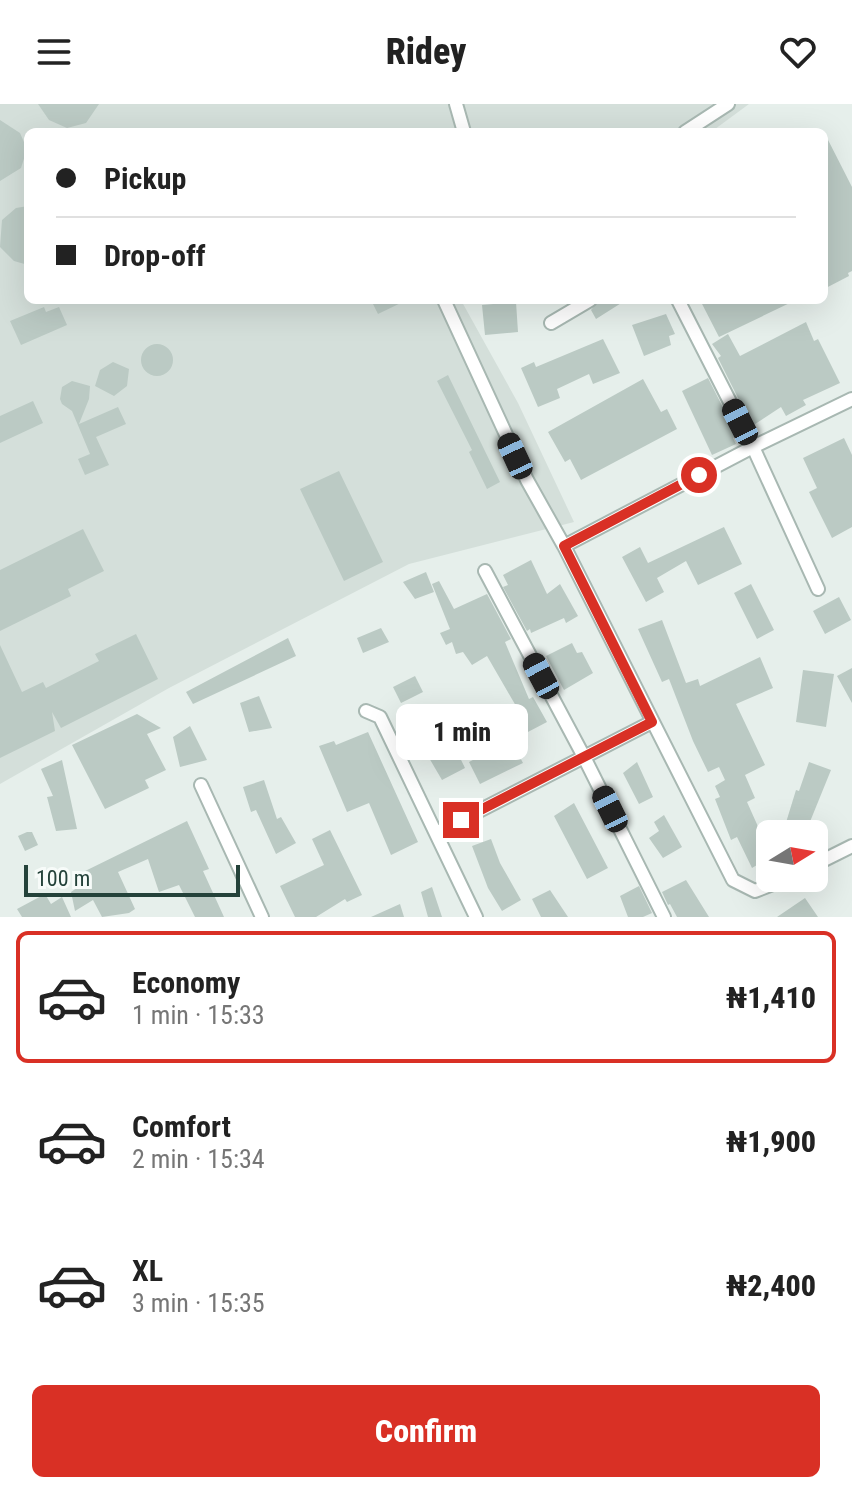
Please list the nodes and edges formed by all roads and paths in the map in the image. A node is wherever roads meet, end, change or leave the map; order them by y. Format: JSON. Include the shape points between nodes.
{"nodes":[{"id":1,"x":456,"y":104,"type":"edge"},
{"id":2,"x":728,"y":104,"type":"edge"},
{"id":3,"x":463,"y":128,"type":"edge"},
{"id":4,"x":691,"y":128,"type":"edge"},
{"id":5,"x":446,"y":304,"type":"edge"},
{"id":6,"x":583,"y":304,"type":"edge"},
{"id":7,"x":680,"y":304,"type":"edge"},
{"id":8,"x":551,"y":323,"type":"dead end"},
{"id":9,"x":852,"y":399,"type":"edge"},
{"id":10,"x":753,"y":447,"type":"junction"},
{"id":11,"x":564,"y":546,"type":"junction"},
{"id":12,"x":485,"y":571,"type":"dead end"},
{"id":13,"x":818,"y":589,"type":"dead end"},
{"id":14,"x":366,"y":711,"type":"dead end"},
{"id":15,"x":652,"y":722,"type":"junction"},
{"id":16,"x":583,"y":755,"type":"junction"},
{"id":17,"x":201,"y":785,"type":"dead end"},
{"id":18,"x":436,"y":833,"type":"junction"},
{"id":19,"x":852,"y":846,"type":"edge"},
{"id":20,"x":828,"y":858,"type":"edge"},
{"id":21,"x":756,"y":891,"type":"edge"},
{"id":22,"x":262,"y":917,"type":"edge"},
{"id":23,"x":476,"y":917,"type":"edge"},
{"id":24,"x":664,"y":917,"type":"edge"}],
"edges":[{"from":1,"to":3,"type":"street"},
{"from":2,"to":4,"type":"street"},
{"from":5,"to":11,"type":"street","via":[[527,480]]},
{"from":6,"to":8,"type":"street"},
{"from":7,"to":10,"type":"street"},
{"from":9,"to":10,"type":"street"},
{"from":10,"to":11,"type":"street"},
{"from":10,"to":13,"type":"street"},
{"from":11,"to":15,"type":"street"},
{"from":12,"to":16,"type":"street"},
{"from":14,"to":18,"type":"street","via":[[380,717]]},
{"from":15,"to":16,"type":"street"},
{"from":15,"to":21,"type":"street","via":[[733,880]]},
{"from":16,"to":18,"type":"street"},
{"from":16,"to":24,"type":"street"},
{"from":17,"to":22,"type":"street"},
{"from":18,"to":23,"type":"street"},
{"from":19,"to":20,"type":"street"}]}
